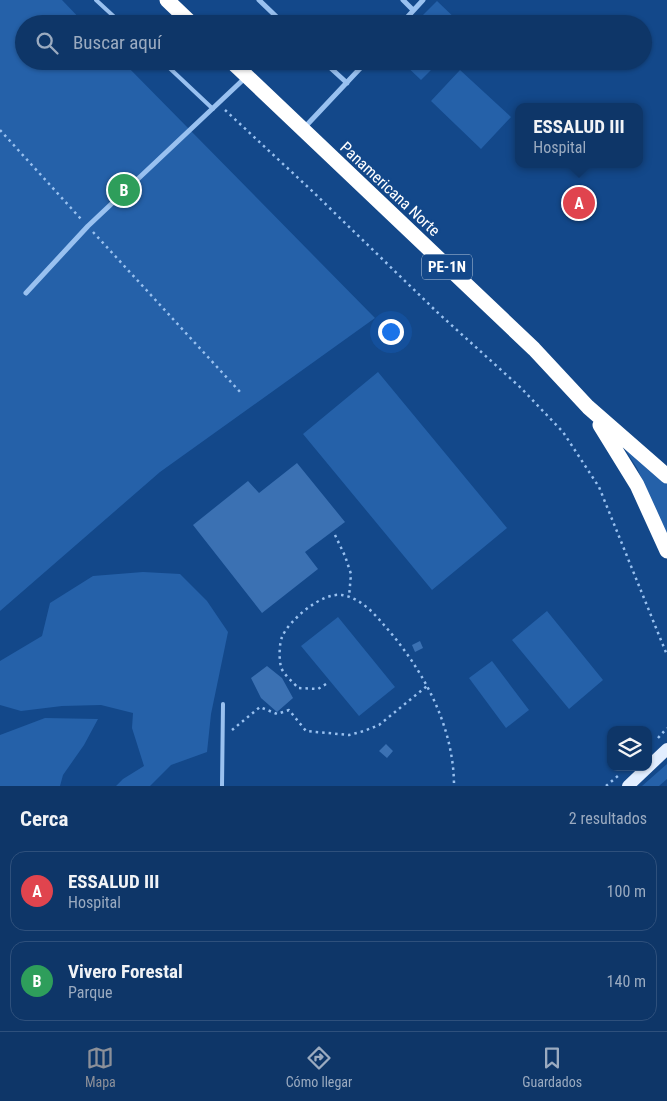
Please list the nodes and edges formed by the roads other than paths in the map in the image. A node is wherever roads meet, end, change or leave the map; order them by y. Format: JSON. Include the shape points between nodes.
{"nodes":[{"id":1,"x":96,"y":0,"type":"edge"},
{"id":2,"x":167,"y":0,"type":"edge"},
{"id":3,"x":260,"y":0,"type":"edge"},
{"id":4,"x":403,"y":0,"type":"edge"},
{"id":5,"x":423,"y":0,"type":"edge"},
{"id":6,"x":414,"y":10,"type":"junction"},
{"id":7,"x":112,"y":15,"type":"edge"},
{"id":8,"x":183,"y":15,"type":"edge"},
{"id":9,"x":275,"y":15,"type":"edge"},
{"id":10,"x":409,"y":15,"type":"edge"},
{"id":11,"x":171,"y":70,"type":"edge"},
{"id":12,"x":241,"y":70,"type":"edge"},
{"id":13,"x":333,"y":70,"type":"edge"},
{"id":14,"x":359,"y":70,"type":"edge"},
{"id":15,"x":247,"y":76,"type":"junction"},
{"id":16,"x":347,"y":84,"type":"junction"},
{"id":17,"x":212,"y":109,"type":"junction"},
{"id":18,"x":302,"y":130,"type":"junction"},
{"id":19,"x":26,"y":293,"type":"dead end"},
{"id":20,"x":588,"y":407,"type":"junction"},
{"id":21,"x":667,"y":476,"type":"edge"},
{"id":22,"x":667,"y":551,"type":"edge"},
{"id":23,"x":222,"y":704,"type":"dead end"},
{"id":24,"x":667,"y":749,"type":"edge"},
{"id":25,"x":222,"y":786,"type":"edge"},
{"id":26,"x":628,"y":786,"type":"edge"}],
"edges":[{"from":1,"to":7,"type":"lane"},
{"from":2,"to":8,"type":"highway"},
{"from":3,"to":9,"type":"street"},
{"from":4,"to":6,"type":"street"},
{"from":5,"to":6,"type":"street"},
{"from":6,"to":10,"type":"street"},
{"from":11,"to":17,"type":"lane"},
{"from":12,"to":15,"type":"highway","name":"Panamericana Norte","number":"PE-1N"},
{"from":13,"to":16,"type":"street"},
{"from":14,"to":16,"type":"street"},
{"from":15,"to":17,"type":"street"},
{"from":15,"to":18,"type":"highway","name":"Panamericana Norte","number":"PE-1N"},
{"from":16,"to":18,"type":"street"},
{"from":17,"to":19,"type":"street","via":[[88,226]]},
{"from":18,"to":20,"type":"highway","name":"Panamericana Norte","number":"PE-1N","via":[[534,349]]},
{"from":20,"to":21,"type":"highway","name":"Panamericana Norte","number":"PE-1N"},
{"from":20,"to":22,"type":"highway","name":"Panamericana Norte","number":"PE-1N","via":[[637,484]]},
{"from":23,"to":25,"type":"lane"},
{"from":24,"to":26,"type":"main road"}]}
